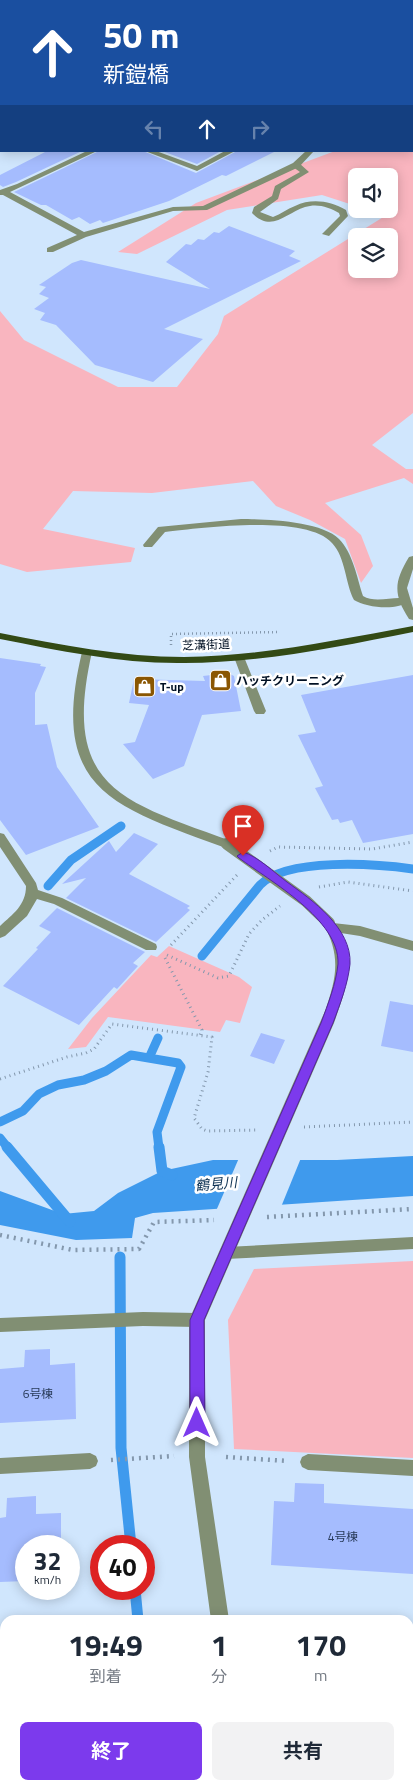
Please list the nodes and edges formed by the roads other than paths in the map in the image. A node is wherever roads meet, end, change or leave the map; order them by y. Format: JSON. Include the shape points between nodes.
{"nodes":[{"id":1,"x":91,"y":152,"type":"edge"},
{"id":2,"x":152,"y":152,"type":"edge"},
{"id":3,"x":229,"y":152,"type":"edge"},
{"id":4,"x":309,"y":152,"type":"edge"},
{"id":5,"x":296,"y":164,"type":"junction"},
{"id":6,"x":2,"y":192,"type":"edge"},
{"id":7,"x":326,"y":234,"type":"dead end"},
{"id":8,"x":83,"y":235,"type":"junction"},
{"id":9,"x":50,"y":250,"type":"dead end"},
{"id":10,"x":148,"y":544,"type":"dead end"},
{"id":11,"x":413,"y":559,"type":"edge"},
{"id":12,"x":404,"y":600,"type":"junction"},
{"id":13,"x":413,"y":617,"type":"edge"},
{"id":14,"x":413,"y":629,"type":"edge"},
{"id":15,"x":0,"y":636,"type":"edge"},
{"id":16,"x":86,"y":652,"type":"junction"},
{"id":17,"x":239,"y":657,"type":"junction"},
{"id":18,"x":260,"y":710,"type":"dead end"},
{"id":19,"x":0,"y":837,"type":"edge"},
{"id":20,"x":33,"y":893,"type":"junction"},
{"id":21,"x":331,"y":926,"type":"junction"},
{"id":22,"x":2,"y":929,"type":"edge"},
{"id":23,"x":413,"y":946,"type":"edge"},
{"id":24,"x":151,"y":947,"type":"dead end"},
{"id":25,"x":413,"y":1244,"type":"edge"},
{"id":26,"x":226,"y":1253,"type":"junction"},
{"id":27,"x":197,"y":1320,"type":"junction"},
{"id":28,"x":0,"y":1325,"type":"edge"},
{"id":29,"x":90,"y":1461,"type":"road end"},
{"id":30,"x":308,"y":1462,"type":"road end"},
{"id":31,"x":0,"y":1466,"type":"edge"},
{"id":32,"x":413,"y":1468,"type":"edge"},
{"id":33,"x":219,"y":1615,"type":"edge"}],
"edges":[{"from":1,"to":6,"type":"street"},
{"from":2,"to":3,"type":"street","via":[[197,169]]},
{"from":4,"to":5,"type":"street"},
{"from":5,"to":7,"type":"street","via":[[305,172],[278,188],[274,197],[256,213],[275,219],[304,205],[337,208],[344,216]]},
{"from":5,"to":8,"type":"street","via":[[204,208],[173,208]]},
{"from":6,"to":8,"type":"street"},
{"from":8,"to":9,"type":"street"},
{"from":10,"to":12,"type":"street","via":[[162,529],[242,522],[270,522],[306,528],[338,542],[362,602],[378,604]]},
{"from":11,"to":12,"type":"street","via":[[401,584]]},
{"from":12,"to":13,"type":"street"},
{"from":14,"to":17,"type":"main road","name":"芝溝街道","via":[[287,652]]},
{"from":15,"to":16,"type":"main road","name":"芝溝街道"},
{"from":16,"to":17,"type":"main road","name":"芝溝街道","via":[[171,660]]},
{"from":16,"to":21,"type":"street","bridge":true,"via":[[78,717],[80,741],[96,777],[132,806],[227,844],[306,901]]},
{"from":17,"to":18,"type":"street"},
{"from":19,"to":20,"type":"street","via":[[32,886]]},
{"from":20,"to":22,"type":"street","via":[[23,913]]},
{"from":20,"to":24,"type":"street","via":[[58,901]]},
{"from":21,"to":23,"type":"street"},
{"from":21,"to":26,"type":"street","via":[[344,962],[340,988]]},
{"from":25,"to":26,"type":"street"},
{"from":26,"to":27,"type":"street"},
{"from":27,"to":28,"type":"street"},
{"from":27,"to":33,"type":"street","via":[[198,1457]]},
{"from":29,"to":31,"type":"street"},
{"from":30,"to":32,"type":"street"}]}
